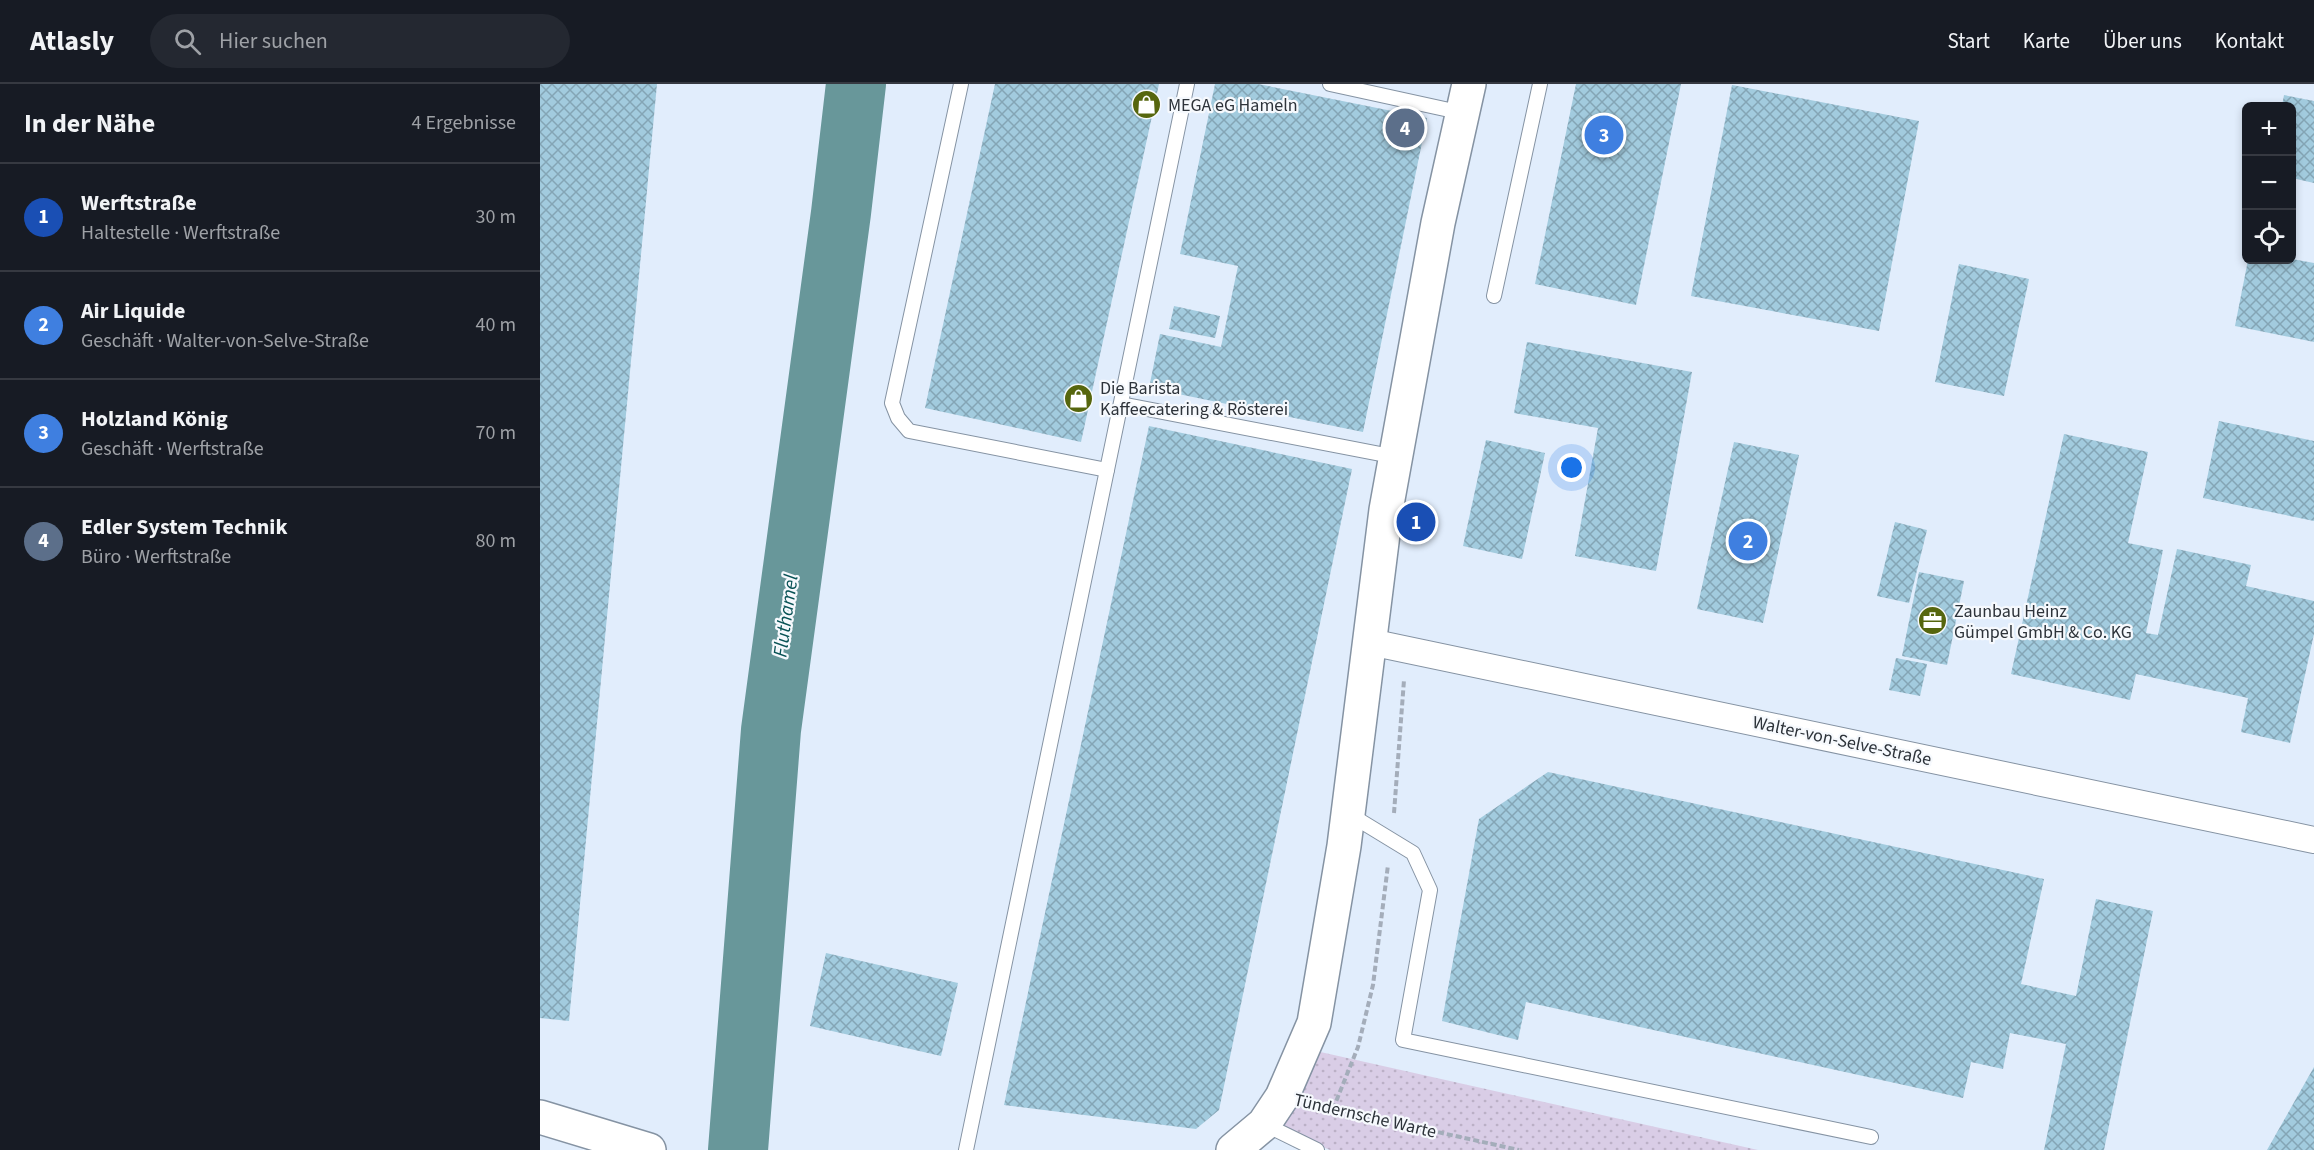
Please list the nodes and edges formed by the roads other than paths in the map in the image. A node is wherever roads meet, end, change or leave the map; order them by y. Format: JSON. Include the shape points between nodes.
{"nodes":[{"id":1,"x":961,"y":84,"type":"edge"},
{"id":2,"x":1187,"y":84,"type":"edge"},
{"id":3,"x":1330,"y":84,"type":"edge"},
{"id":4,"x":1540,"y":84,"type":"edge"},
{"id":5,"x":1466,"y":98,"type":"edge"},
{"id":6,"x":1494,"y":296,"type":"dead end"},
{"id":7,"x":1121,"y":404,"type":"junction"},
{"id":8,"x":1396,"y":457,"type":"junction"},
{"id":9,"x":1107,"y":470,"type":"junction"},
{"id":10,"x":1370,"y":642,"type":"junction"},
{"id":11,"x":1349,"y":814,"type":"junction"},
{"id":12,"x":2314,"y":840,"type":"edge"},
{"id":13,"x":540,"y":1118,"type":"edge"},
{"id":14,"x":1263,"y":1124,"type":"junction"},
{"id":15,"x":1871,"y":1137,"type":"dead end"},
{"id":16,"x":649,"y":1150,"type":"edge"},
{"id":17,"x":966,"y":1150,"type":"edge"},
{"id":18,"x":1233,"y":1150,"type":"edge"},
{"id":19,"x":1317,"y":1150,"type":"edge"}],
"edges":[{"from":1,"to":9,"type":"lane","via":[[892,403],[909,431]]},
{"from":2,"to":7,"type":"lane"},
{"from":3,"to":5,"type":"lane"},
{"from":4,"to":6,"type":"lane"},
{"from":5,"to":8,"type":"street","via":[[1438,223]]},
{"from":7,"to":8,"type":"lane"},
{"from":7,"to":9,"type":"lane"},
{"from":8,"to":10,"type":"street"},
{"from":9,"to":17,"type":"lane"},
{"from":10,"to":11,"type":"street"},
{"from":10,"to":12,"type":"street","name":"Walter-von-Selve-Straße"},
{"from":11,"to":14,"type":"street","via":[[1314,1023],[1282,1097]]},
{"from":11,"to":15,"type":"lane","via":[[1413,853],[1430,890],[1403,1040]]},
{"from":13,"to":16,"type":"street"},
{"from":14,"to":18,"type":"street"},
{"from":14,"to":19,"type":"lane","name":"Tündernsche Warte"}]}
